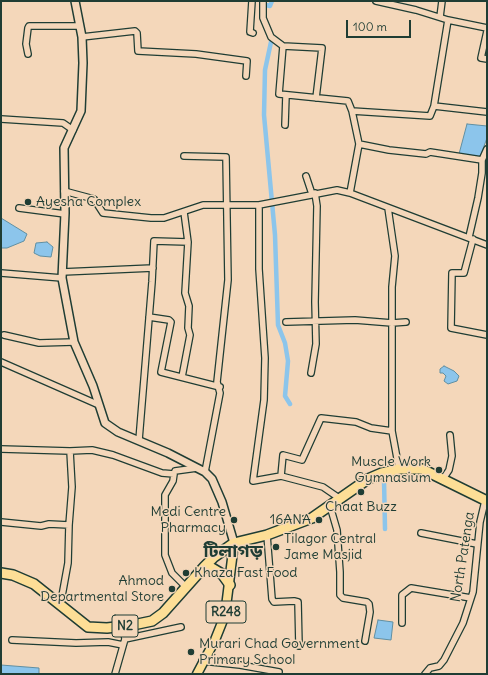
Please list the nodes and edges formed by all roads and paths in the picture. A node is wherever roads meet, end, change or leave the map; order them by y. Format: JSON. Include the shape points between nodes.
{"nodes":[{"id":1,"x":75,"y":1,"type":"edge"},
{"id":2,"x":252,"y":1,"type":"edge"},
{"id":3,"x":263,"y":1,"type":"edge"},
{"id":4,"x":376,"y":1,"type":"edge"},
{"id":5,"x":442,"y":1,"type":"edge"},
{"id":6,"x":387,"y":2,"type":"edge"},
{"id":7,"x":440,"y":17,"type":"junction"},
{"id":8,"x":448,"y":20,"type":"junction"},
{"id":9,"x":80,"y":26,"type":"junction"},
{"id":10,"x":487,"y":28,"type":"edge"},
{"id":11,"x":487,"y":32,"type":"edge"},
{"id":12,"x":253,"y":34,"type":"dead end"},
{"id":13,"x":82,"y":37,"type":"junction"},
{"id":14,"x":283,"y":46,"type":"junction"},
{"id":15,"x":28,"y":54,"type":"dead end"},
{"id":16,"x":487,"y":59,"type":"edge"},
{"id":17,"x":246,"y":76,"type":"dead end"},
{"id":18,"x":286,"y":94,"type":"junction"},
{"id":19,"x":316,"y":98,"type":"junction"},
{"id":20,"x":434,"y":106,"type":"junction"},
{"id":21,"x":352,"y":111,"type":"junction"},
{"id":22,"x":487,"y":112,"type":"edge"},
{"id":23,"x":1,"y":119,"type":"edge"},
{"id":24,"x":285,"y":125,"type":"dead end"},
{"id":25,"x":73,"y":130,"type":"junction"},
{"id":26,"x":358,"y":144,"type":"junction"},
{"id":27,"x":487,"y":149,"type":"edge"},
{"id":28,"x":184,"y":156,"type":"dead end"},
{"id":29,"x":482,"y":160,"type":"junction"},
{"id":30,"x":306,"y":176,"type":"dead end"},
{"id":31,"x":64,"y":191,"type":"junction"},
{"id":32,"x":350,"y":193,"type":"junction"},
{"id":33,"x":313,"y":194,"type":"junction"},
{"id":34,"x":258,"y":205,"type":"junction"},
{"id":35,"x":228,"y":206,"type":"junction"},
{"id":36,"x":19,"y":208,"type":"dead end"},
{"id":37,"x":388,"y":208,"type":"junction"},
{"id":38,"x":184,"y":212,"type":"junction"},
{"id":39,"x":65,"y":214,"type":"junction"},
{"id":40,"x":471,"y":238,"type":"junction"},
{"id":41,"x":188,"y":242,"type":"junction"},
{"id":42,"x":487,"y":245,"type":"edge"},
{"id":43,"x":153,"y":268,"type":"junction"},
{"id":44,"x":1,"y":273,"type":"edge"},
{"id":45,"x":62,"y":275,"type":"junction"},
{"id":46,"x":149,"y":317,"type":"junction"},
{"id":47,"x":315,"y":321,"type":"junction"},
{"id":48,"x":286,"y":322,"type":"dead end"},
{"id":49,"x":406,"y":322,"type":"dead end"},
{"id":50,"x":392,"y":323,"type":"junction"},
{"id":51,"x":4,"y":335,"type":"dead end"},
{"id":52,"x":487,"y":335,"type":"edge"},
{"id":53,"x":74,"y":342,"type":"junction"},
{"id":54,"x":1,"y":362,"type":"edge"},
{"id":55,"x":311,"y":373,"type":"dead end"},
{"id":56,"x":182,"y":377,"type":"junction"},
{"id":57,"x":220,"y":387,"type":"junction"},
{"id":58,"x":99,"y":405,"type":"junction"},
{"id":59,"x":392,"y":431,"type":"junction"},
{"id":60,"x":450,"y":435,"type":"dead end"},
{"id":61,"x":139,"y":440,"type":"junction"},
{"id":62,"x":1,"y":449,"type":"edge"},
{"id":63,"x":70,"y":451,"type":"junction"},
{"id":64,"x":198,"y":468,"type":"junction"},
{"id":65,"x":399,"y":469,"type":"junction"},
{"id":66,"x":205,"y":472,"type":"junction"},
{"id":67,"x":174,"y":474,"type":"junction"},
{"id":68,"x":281,"y":476,"type":"junction"},
{"id":69,"x":443,"y":479,"type":"junction"},
{"id":70,"x":339,"y":498,"type":"junction"},
{"id":71,"x":486,"y":501,"type":"edge"},
{"id":72,"x":330,"y":506,"type":"junction"},
{"id":73,"x":1,"y":522,"type":"edge"},
{"id":74,"x":69,"y":525,"type":"junction"},
{"id":75,"x":421,"y":533,"type":"dead end"},
{"id":76,"x":266,"y":534,"type":"junction"},
{"id":77,"x":234,"y":544,"type":"junction"},
{"id":78,"x":477,"y":544,"type":"junction"},
{"id":79,"x":204,"y":568,"type":"junction"},
{"id":80,"x":1,"y":573,"type":"edge"},
{"id":81,"x":230,"y":585,"type":"junction"},
{"id":82,"x":186,"y":587,"type":"junction"},
{"id":83,"x":471,"y":598,"type":"junction"},
{"id":84,"x":58,"y":602,"type":"junction"},
{"id":85,"x":402,"y":623,"type":"dead end"},
{"id":86,"x":123,"y":626,"type":"junction"},
{"id":87,"x":181,"y":627,"type":"dead end"},
{"id":88,"x":12,"y":640,"type":"dead end"},
{"id":89,"x":365,"y":641,"type":"dead end"},
{"id":90,"x":124,"y":642,"type":"junction"},
{"id":91,"x":300,"y":646,"type":"dead end"},
{"id":92,"x":202,"y":661,"type":"junction"},
{"id":93,"x":279,"y":672,"type":"dead end"},
{"id":94,"x":115,"y":674,"type":"edge"},
{"id":95,"x":197,"y":674,"type":"edge"},
{"id":96,"x":425,"y":674,"type":"edge"}],
"edges":[{"from":1,"to":9,"type":"street"},
{"from":2,"to":12,"type":"street","via":[[250,32]]},
{"from":3,"to":14,"type":"street","via":[[263,18],[271,37]]},
{"from":4,"to":6,"type":"street"},
{"from":5,"to":7,"type":"street"},
{"from":6,"to":7,"type":"street"},
{"from":7,"to":8,"type":"street"},
{"from":8,"to":10,"type":"street"},
{"from":8,"to":20,"type":"street"},
{"from":9,"to":13,"type":"street"},
{"from":9,"to":15,"type":"street","via":[[30,26],[26,44]]},
{"from":11,"to":16,"type":"street","via":[[481,58]]},
{"from":13,"to":17,"type":"street","via":[[135,31],[138,51],[196,54],[247,61]]},
{"from":13,"to":25,"type":"street","via":[[81,111]]},
{"from":14,"to":18,"type":"street","via":[[279,94]]},
{"from":14,"to":19,"type":"street","via":[[322,48]]},
{"from":18,"to":19,"type":"street"},
{"from":18,"to":24,"type":"street"},
{"from":19,"to":21,"type":"street","via":[[348,101]]},
{"from":20,"to":21,"type":"street","via":[[430,116]]},
{"from":20,"to":22,"type":"street"},
{"from":21,"to":26,"type":"street"},
{"from":23,"to":25,"type":"street","via":[[63,123]]},
{"from":25,"to":31,"type":"street","via":[[64,148]]},
{"from":26,"to":29,"type":"street"},
{"from":26,"to":32,"type":"street"},
{"from":27,"to":29,"type":"street"},
{"from":28,"to":35,"type":"street","via":[[226,156]]},
{"from":29,"to":40,"type":"street"},
{"from":30,"to":33,"type":"street"},
{"from":31,"to":38,"type":"street","via":[[94,199],[103,213],[117,216],[164,218]]},
{"from":31,"to":39,"type":"street"},
{"from":32,"to":33,"type":"street","via":[[337,190]]},
{"from":32,"to":37,"type":"street"},
{"from":33,"to":34,"type":"street"},
{"from":33,"to":47,"type":"street","via":[[317,206]]},
{"from":34,"to":35,"type":"street"},
{"from":34,"to":68,"type":"street","via":[[265,358],[264,400],[252,479],[255,482]]},
{"from":35,"to":38,"type":"street","via":[[203,205]]},
{"from":35,"to":57,"type":"street","via":[[228,280],[217,382]]},
{"from":36,"to":39,"type":"street"},
{"from":37,"to":40,"type":"street"},
{"from":37,"to":50,"type":"street","via":[[395,256]]},
{"from":38,"to":41,"type":"street"},
{"from":39,"to":45,"type":"street"},
{"from":40,"to":42,"type":"street"},
{"from":40,"to":52,"type":"street","via":[[464,273],[452,273],[451,328]]},
{"from":41,"to":43,"type":"street","via":[[154,241]]},
{"from":41,"to":56,"type":"street","via":[[186,293],[190,336]]},
{"from":43,"to":45,"type":"street"},
{"from":43,"to":46,"type":"street"},
{"from":44,"to":45,"type":"street"},
{"from":45,"to":53,"type":"street"},
{"from":46,"to":56,"type":"street","via":[[171,321],[161,370]]},
{"from":46,"to":61,"type":"street"},
{"from":47,"to":48,"type":"street"},
{"from":47,"to":50,"type":"street","via":[[355,320]]},
{"from":47,"to":55,"type":"street","via":[[316,344]]},
{"from":49,"to":50,"type":"street"},
{"from":50,"to":59,"type":"street"},
{"from":51,"to":53,"type":"street","via":[[39,343]]},
{"from":53,"to":58,"type":"street"},
{"from":54,"to":58,"type":"street"},
{"from":56,"to":57,"type":"street"},
{"from":57,"to":66,"type":"street"},
{"from":58,"to":61,"type":"street","via":[[105,423],[118,432]]},
{"from":59,"to":65,"type":"street"},
{"from":59,"to":68,"type":"street","via":[[371,428],[356,422],[321,418],[302,460],[283,455]]},
{"from":60,"to":69,"type":"street","via":[[452,456]]},
{"from":61,"to":64,"type":"street"},
{"from":62,"to":63,"type":"street"},
{"from":63,"to":67,"type":"street","via":[[92,450],[113,454],[162,473]]},
{"from":63,"to":74,"type":"street","via":[[72,487]]},
{"from":64,"to":66,"type":"street"},
{"from":64,"to":67,"type":"street","via":[[175,471]]},
{"from":65,"to":69,"type":"highway","number":"N2","via":[[422,470]]},
{"from":65,"to":70,"type":"highway","number":"N2","via":[[368,479]]},
{"from":66,"to":77,"type":"street","via":[[212,479],[222,502]]},
{"from":67,"to":82,"type":"street","via":[[173,482],[165,495],[165,555],[172,573]]},
{"from":68,"to":70,"type":"street","via":[[323,487]]},
{"from":69,"to":71,"type":"highway","number":"N2"},
{"from":70,"to":72,"type":"highway","number":"N2"},
{"from":71,"to":78,"type":"street","name":"North Patenga"},
{"from":72,"to":76,"type":"highway","number":"N2","via":[[312,518]]},
{"from":72,"to":89,"type":"street","via":[[337,530],[340,594],[343,598],[369,604]]},
{"from":73,"to":74,"type":"street","via":[[41,526]]},
{"from":74,"to":84,"type":"street","via":[[67,570],[62,596]]},
{"from":75,"to":78,"type":"street"},
{"from":76,"to":77,"type":"highway","number":"N2"},
{"from":76,"to":91,"type":"street","via":[[272,599],[274,602],[298,602]]},
{"from":77,"to":79,"type":"highway","number":"N2","via":[[214,557]]},
{"from":77,"to":81,"type":"main road","number":"R248"},
{"from":78,"to":83,"type":"street","name":"North Patenga"},
{"from":79,"to":81,"type":"highway","via":[[212,568],[222,574]]},
{"from":79,"to":82,"type":"highway","number":"N2"},
{"from":80,"to":84,"type":"highway","number":"N2","via":[[34,584]]},
{"from":81,"to":92,"type":"main road","number":"R248","via":[[225,614],[215,640]]},
{"from":82,"to":86,"type":"highway","number":"N2","via":[[164,613],[152,621]]},
{"from":83,"to":85,"type":"street","via":[[411,588],[402,595]]},
{"from":83,"to":96,"type":"street","name":"North Patenga","via":[[463,623],[444,660]]},
{"from":84,"to":86,"type":"highway","number":"N2","via":[[88,627]]},
{"from":86,"to":90,"type":"street"},
{"from":87,"to":90,"type":"street"},
{"from":88,"to":90,"type":"street"},
{"from":90,"to":94,"type":"street"},
{"from":92,"to":93,"type":"street"},
{"from":92,"to":95,"type":"main road","number":"R248"}]}
